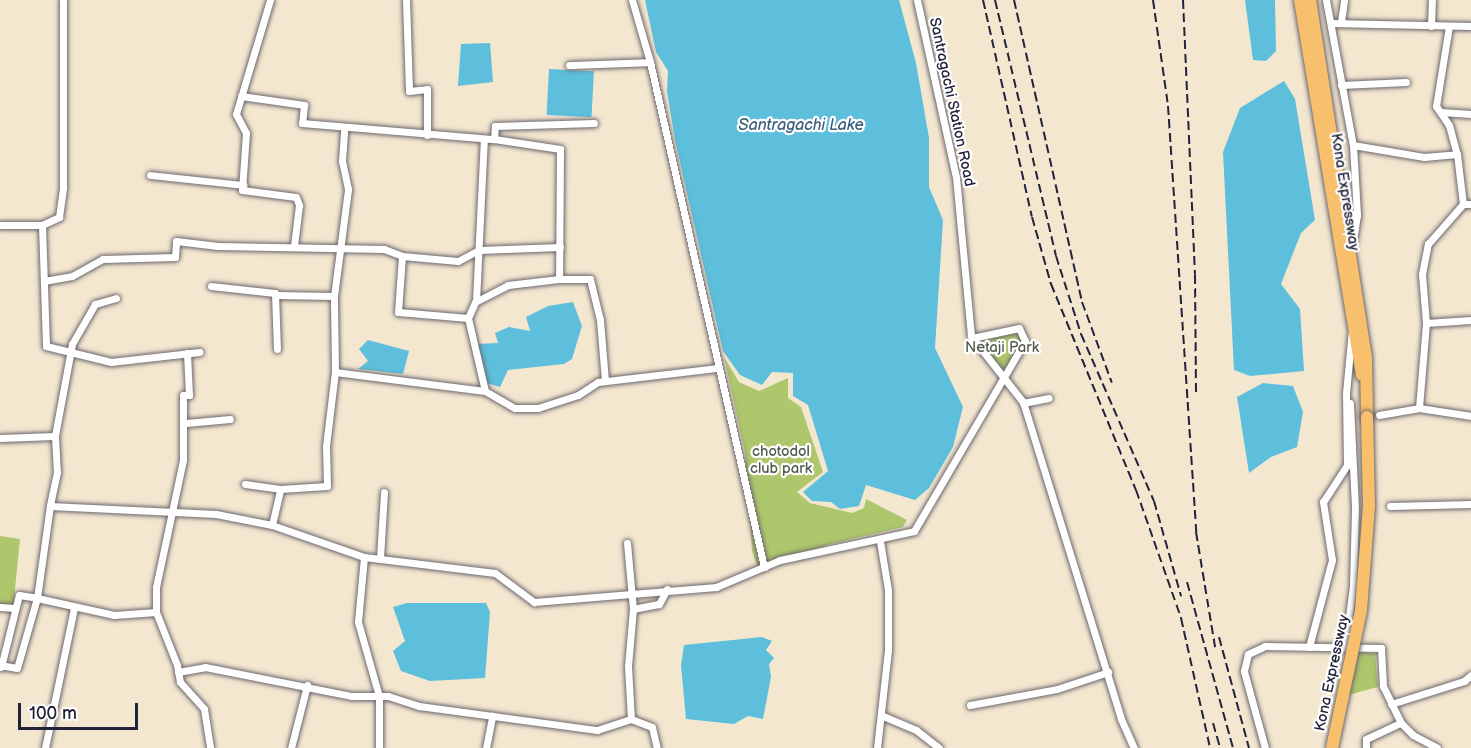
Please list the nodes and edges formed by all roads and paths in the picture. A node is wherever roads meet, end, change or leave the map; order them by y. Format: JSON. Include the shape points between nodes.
{"nodes":[{"id":1,"x":63,"y":0,"type":"edge"},
{"id":2,"x":270,"y":0,"type":"edge"},
{"id":3,"x":406,"y":0,"type":"edge"},
{"id":4,"x":632,"y":0,"type":"edge"},
{"id":5,"x":917,"y":0,"type":"edge"},
{"id":6,"x":1300,"y":0,"type":"edge"},
{"id":7,"x":1310,"y":0,"type":"edge"},
{"id":8,"x":1326,"y":0,"type":"edge"},
{"id":9,"x":1344,"y":0,"type":"edge"},
{"id":10,"x":1432,"y":0,"type":"edge"},
{"id":11,"x":1341,"y":22,"type":"junction"},
{"id":12,"x":1330,"y":23,"type":"junction"},
{"id":13,"x":1431,"y":26,"type":"junction"},
{"id":14,"x":1449,"y":26,"type":"junction"},
{"id":15,"x":1471,"y":26,"type":"edge"},
{"id":16,"x":1313,"y":55,"type":"junction"},
{"id":17,"x":650,"y":62,"type":"junction"},
{"id":18,"x":568,"y":64,"type":"dead end"},
{"id":19,"x":1316,"y":70,"type":"junction"},
{"id":20,"x":1406,"y":82,"type":"dead end"},
{"id":21,"x":1341,"y":85,"type":"junction"},
{"id":22,"x":241,"y":96,"type":"junction"},
{"id":23,"x":1441,"y":112,"type":"junction"},
{"id":24,"x":1471,"y":114,"type":"edge"},
{"id":25,"x":594,"y":123,"type":"dead end"},
{"id":26,"x":344,"y":129,"type":"junction"},
{"id":27,"x":427,"y":135,"type":"junction"},
{"id":28,"x":484,"y":139,"type":"junction"},
{"id":29,"x":494,"y":139,"type":"junction"},
{"id":30,"x":1353,"y":145,"type":"junction"},
{"id":31,"x":1457,"y":154,"type":"junction"},
{"id":32,"x":150,"y":175,"type":"dead end"},
{"id":33,"x":243,"y":185,"type":"junction"},
{"id":34,"x":1467,"y":204,"type":"edge"},
{"id":35,"x":0,"y":225,"type":"edge"},
{"id":36,"x":42,"y":225,"type":"junction"},
{"id":37,"x":294,"y":246,"type":"junction"},
{"id":38,"x":560,"y":247,"type":"junction"},
{"id":39,"x":479,"y":250,"type":"junction"},
{"id":40,"x":341,"y":251,"type":"junction"},
{"id":41,"x":402,"y":256,"type":"junction"},
{"id":42,"x":1350,"y":258,"type":"junction"},
{"id":43,"x":559,"y":279,"type":"junction"},
{"id":44,"x":44,"y":281,"type":"junction"},
{"id":45,"x":211,"y":286,"type":"dead end"},
{"id":46,"x":276,"y":295,"type":"junction"},
{"id":47,"x":334,"y":296,"type":"junction"},
{"id":48,"x":116,"y":298,"type":"dead end"},
{"id":49,"x":476,"y":301,"type":"junction"},
{"id":50,"x":468,"y":318,"type":"junction"},
{"id":51,"x":1471,"y":320,"type":"edge"},
{"id":52,"x":1426,"y":323,"type":"junction"},
{"id":53,"x":1353,"y":327,"type":"junction"},
{"id":54,"x":972,"y":338,"type":"junction"},
{"id":55,"x":277,"y":349,"type":"dead end"},
{"id":56,"x":199,"y":352,"type":"dead end"},
{"id":57,"x":70,"y":353,"type":"junction"},
{"id":58,"x":187,"y":353,"type":"junction"},
{"id":59,"x":718,"y":368,"type":"junction"},
{"id":60,"x":335,"y":372,"type":"junction"},
{"id":61,"x":1004,"y":376,"type":"junction"},
{"id":62,"x":604,"y":381,"type":"junction"},
{"id":63,"x":1347,"y":383,"type":"junction"},
{"id":64,"x":1366,"y":388,"type":"junction"},
{"id":65,"x":485,"y":391,"type":"junction"},
{"id":66,"x":1049,"y":398,"type":"dead end"},
{"id":67,"x":1023,"y":403,"type":"junction"},
{"id":68,"x":1419,"y":408,"type":"junction"},
{"id":69,"x":1379,"y":414,"type":"dead end"},
{"id":70,"x":1471,"y":416,"type":"edge"},
{"id":71,"x":230,"y":419,"type":"dead end"},
{"id":72,"x":186,"y":423,"type":"junction"},
{"id":73,"x":55,"y":436,"type":"junction"},
{"id":74,"x":0,"y":438,"type":"edge"},
{"id":75,"x":245,"y":484,"type":"dead end"},
{"id":76,"x":280,"y":489,"type":"junction"},
{"id":77,"x":384,"y":492,"type":"dead end"},
{"id":78,"x":1471,"y":504,"type":"edge"},
{"id":79,"x":50,"y":506,"type":"junction"},
{"id":80,"x":1390,"y":506,"type":"dead end"},
{"id":81,"x":173,"y":511,"type":"junction"},
{"id":82,"x":272,"y":525,"type":"junction"},
{"id":83,"x":880,"y":541,"type":"junction"},
{"id":84,"x":627,"y":543,"type":"dead end"},
{"id":85,"x":364,"y":558,"type":"junction"},
{"id":86,"x":380,"y":558,"type":"junction"},
{"id":87,"x":764,"y":567,"type":"junction"},
{"id":88,"x":667,"y":589,"type":"junction"},
{"id":89,"x":630,"y":595,"type":"junction"},
{"id":90,"x":37,"y":598,"type":"junction"},
{"id":91,"x":0,"y":607,"type":"edge"},
{"id":92,"x":15,"y":608,"type":"junction"},
{"id":93,"x":74,"y":608,"type":"junction"},
{"id":94,"x":633,"y":609,"type":"junction"},
{"id":95,"x":156,"y":612,"type":"junction"},
{"id":96,"x":1309,"y":647,"type":"junction"},
{"id":97,"x":1345,"y":647,"type":"junction"},
{"id":98,"x":0,"y":666,"type":"edge"},
{"id":99,"x":178,"y":672,"type":"junction"},
{"id":100,"x":1108,"y":672,"type":"junction"},
{"id":101,"x":1471,"y":675,"type":"edge"},
{"id":102,"x":307,"y":685,"type":"junction"},
{"id":103,"x":378,"y":696,"type":"junction"},
{"id":104,"x":1391,"y":704,"type":"junction"},
{"id":105,"x":970,"y":705,"type":"dead end"},
{"id":106,"x":492,"y":716,"type":"junction"},
{"id":107,"x":883,"y":716,"type":"junction"},
{"id":108,"x":631,"y":719,"type":"junction"},
{"id":109,"x":1401,"y":723,"type":"junction"},
{"id":110,"x":45,"y":748,"type":"edge"},
{"id":111,"x":210,"y":748,"type":"edge"},
{"id":112,"x":291,"y":748,"type":"edge"},
{"id":113,"x":379,"y":748,"type":"edge"},
{"id":114,"x":486,"y":748,"type":"edge"},
{"id":115,"x":657,"y":748,"type":"edge"},
{"id":116,"x":877,"y":748,"type":"edge"},
{"id":117,"x":939,"y":748,"type":"edge"},
{"id":118,"x":1134,"y":748,"type":"edge"},
{"id":119,"x":1265,"y":748,"type":"edge"},
{"id":120,"x":1332,"y":748,"type":"edge"},
{"id":121,"x":1366,"y":748,"type":"edge"},
{"id":122,"x":1437,"y":748,"type":"edge"}],
"edges":[{"from":1,"to":36,"type":"street","via":[[63,187],[60,217]]},
{"from":2,"to":22,"type":"street"},
{"from":3,"to":27,"type":"street","via":[[409,91],[427,89]]},
{"from":4,"to":17,"type":"street"},
{"from":5,"to":54,"type":"street","name":"Santragachi Station Road","via":[[956,177],[965,312]]},
{"from":6,"to":16,"type":"highway","name":"Kona Expressway"},
{"from":7,"to":16,"type":"highway","name":"Kona Expressway"},
{"from":8,"to":12,"type":"street"},
{"from":9,"to":11,"type":"street"},
{"from":10,"to":13,"type":"street"},
{"from":11,"to":12,"type":"street"},
{"from":11,"to":13,"type":"street"},
{"from":12,"to":21,"type":"street"},
{"from":13,"to":14,"type":"street"},
{"from":14,"to":15,"type":"street"},
{"from":14,"to":23,"type":"street","via":[[1437,88],[1436,106]]},
{"from":16,"to":19,"type":"highway","name":"Kona Expressway"},
{"from":17,"to":18,"type":"street"},
{"from":17,"to":59,"type":"street"},
{"from":19,"to":42,"type":"highway","name":"Kona Expressway"},
{"from":19,"to":53,"type":"highway","name":"Kona Expressway"},
{"from":20,"to":21,"type":"street"},
{"from":21,"to":30,"type":"street"},
{"from":22,"to":26,"type":"street","via":[[304,105],[302,123]]},
{"from":22,"to":33,"type":"street","via":[[236,114],[246,133]]},
{"from":23,"to":24,"type":"street"},
{"from":23,"to":31,"type":"street"},
{"from":25,"to":29,"type":"street","via":[[495,126]]},
{"from":26,"to":27,"type":"street"},
{"from":26,"to":40,"type":"street","via":[[342,160],[348,189]]},
{"from":27,"to":28,"type":"street"},
{"from":28,"to":29,"type":"street"},
{"from":28,"to":39,"type":"street"},
{"from":29,"to":38,"type":"street","via":[[560,149]]},
{"from":30,"to":31,"type":"street","via":[[1424,157]]},
{"from":30,"to":42,"type":"street","via":[[1357,215]]},
{"from":31,"to":34,"type":"street"},
{"from":32,"to":33,"type":"street"},
{"from":33,"to":37,"type":"street","via":[[242,190],[296,197],[299,206]]},
{"from":34,"to":52,"type":"street","via":[[1428,244],[1422,274]]},
{"from":35,"to":36,"type":"street"},
{"from":36,"to":44,"type":"street"},
{"from":37,"to":40,"type":"street"},
{"from":37,"to":44,"type":"street","via":[[218,246],[176,241],[175,257],[103,259],[72,276]]},
{"from":38,"to":39,"type":"street"},
{"from":38,"to":43,"type":"street"},
{"from":39,"to":41,"type":"street","via":[[458,261]]},
{"from":39,"to":49,"type":"street"},
{"from":40,"to":41,"type":"street","via":[[384,249]]},
{"from":40,"to":47,"type":"street"},
{"from":41,"to":50,"type":"street","via":[[398,312]]},
{"from":42,"to":64,"type":"highway","name":"Kona Expressway","via":[[1366,358]]},
{"from":43,"to":49,"type":"street","via":[[508,285]]},
{"from":43,"to":62,"type":"street","via":[[590,279],[600,320]]},
{"from":44,"to":57,"type":"street","via":[[44,341],[46,346]]},
{"from":45,"to":46,"type":"street"},
{"from":46,"to":47,"type":"street"},
{"from":46,"to":55,"type":"street"},
{"from":47,"to":60,"type":"street"},
{"from":48,"to":57,"type":"street","via":[[95,304]]},
{"from":49,"to":50,"type":"street"},
{"from":50,"to":65,"type":"street"},
{"from":51,"to":52,"type":"street"},
{"from":52,"to":68,"type":"street"},
{"from":53,"to":63,"type":"street","via":[[1347,349]]},
{"from":53,"to":64,"type":"highway","name":"Kona Expressway"},
{"from":54,"to":61,"type":"street","name":"Santragachi Station Road"},
{"from":54,"to":61,"type":"street","via":[[1019,328],[1024,332],[1022,348]]},
{"from":56,"to":58,"type":"street"},
{"from":57,"to":58,"type":"street","via":[[111,362]]},
{"from":57,"to":73,"type":"street"},
{"from":58,"to":72,"type":"street","via":[[189,395],[183,395]]},
{"from":59,"to":62,"type":"street"},
{"from":59,"to":87,"type":"street"},
{"from":60,"to":65,"type":"street"},
{"from":60,"to":76,"type":"street","via":[[326,446],[327,486]]},
{"from":61,"to":67,"type":"street","name":"Santragachi Station Road"},
{"from":61,"to":83,"type":"street","via":[[914,531]]},
{"from":62,"to":65,"type":"street","via":[[578,395],[538,408],[515,408]]},
{"from":63,"to":96,"type":"street","via":[[1347,465],[1323,502],[1332,560]]},
{"from":63,"to":97,"type":"street","via":[[1355,507],[1353,586]]},
{"from":64,"to":120,"type":"highway","name":"Kona Expressway","bridge":true,"via":[[1369,506],[1361,610]]},
{"from":66,"to":67,"type":"street"},
{"from":67,"to":100,"type":"street","name":"Santragachi Station Road"},
{"from":68,"to":69,"type":"street"},
{"from":68,"to":70,"type":"street"},
{"from":71,"to":72,"type":"street"},
{"from":72,"to":81,"type":"street"},
{"from":73,"to":74,"type":"street"},
{"from":73,"to":79,"type":"street","via":[[57,472]]},
{"from":75,"to":76,"type":"street"},
{"from":76,"to":82,"type":"street"},
{"from":77,"to":86,"type":"street"},
{"from":78,"to":80,"type":"street"},
{"from":79,"to":81,"type":"street"},
{"from":79,"to":90,"type":"street"},
{"from":81,"to":82,"type":"street","via":[[216,514]]},
{"from":81,"to":95,"type":"street","via":[[156,587]]},
{"from":82,"to":85,"type":"street"},
{"from":83,"to":87,"type":"street","via":[[823,550]]},
{"from":83,"to":107,"type":"street","via":[[888,590]]},
{"from":84,"to":89,"type":"street"},
{"from":85,"to":86,"type":"street"},
{"from":85,"to":103,"type":"street","via":[[357,622]]},
{"from":86,"to":89,"type":"street","via":[[495,573],[534,602]]},
{"from":87,"to":88,"type":"street","via":[[716,587]]},
{"from":88,"to":89,"type":"street"},
{"from":88,"to":94,"type":"street","via":[[659,604]]},
{"from":89,"to":94,"type":"street"},
{"from":90,"to":92,"type":"street","via":[[19,595]]},
{"from":90,"to":93,"type":"street"},
{"from":90,"to":98,"type":"street","via":[[17,668]]},
{"from":91,"to":92,"type":"street"},
{"from":92,"to":98,"type":"street"},
{"from":93,"to":95,"type":"street","via":[[114,615]]},
{"from":93,"to":110,"type":"street"},
{"from":94,"to":108,"type":"street","via":[[628,666]]},
{"from":95,"to":99,"type":"street"},
{"from":96,"to":97,"type":"street"},
{"from":96,"to":119,"type":"street","via":[[1266,646],[1248,654],[1244,671]]},
{"from":97,"to":104,"type":"street","via":[[1381,648],[1383,686]]},
{"from":99,"to":102,"type":"street","via":[[205,667]]},
{"from":99,"to":111,"type":"street","via":[[190,696],[204,709]]},
{"from":100,"to":105,"type":"street","via":[[1057,689]]},
{"from":100,"to":118,"type":"street","name":"Santragachi Station Road"},
{"from":101,"to":104,"type":"street","via":[[1464,681]]},
{"from":102,"to":103,"type":"street","via":[[352,696]]},
{"from":102,"to":112,"type":"street"},
{"from":103,"to":106,"type":"street"},
{"from":103,"to":113,"type":"street"},
{"from":104,"to":109,"type":"street"},
{"from":106,"to":108,"type":"street","via":[[597,730]]},
{"from":106,"to":114,"type":"street"},
{"from":107,"to":116,"type":"street"},
{"from":107,"to":117,"type":"street","via":[[916,730]]},
{"from":108,"to":115,"type":"street","via":[[651,727]]},
{"from":109,"to":121,"type":"street","via":[[1366,739]]},
{"from":109,"to":122,"type":"street","via":[[1413,735]]}]}
